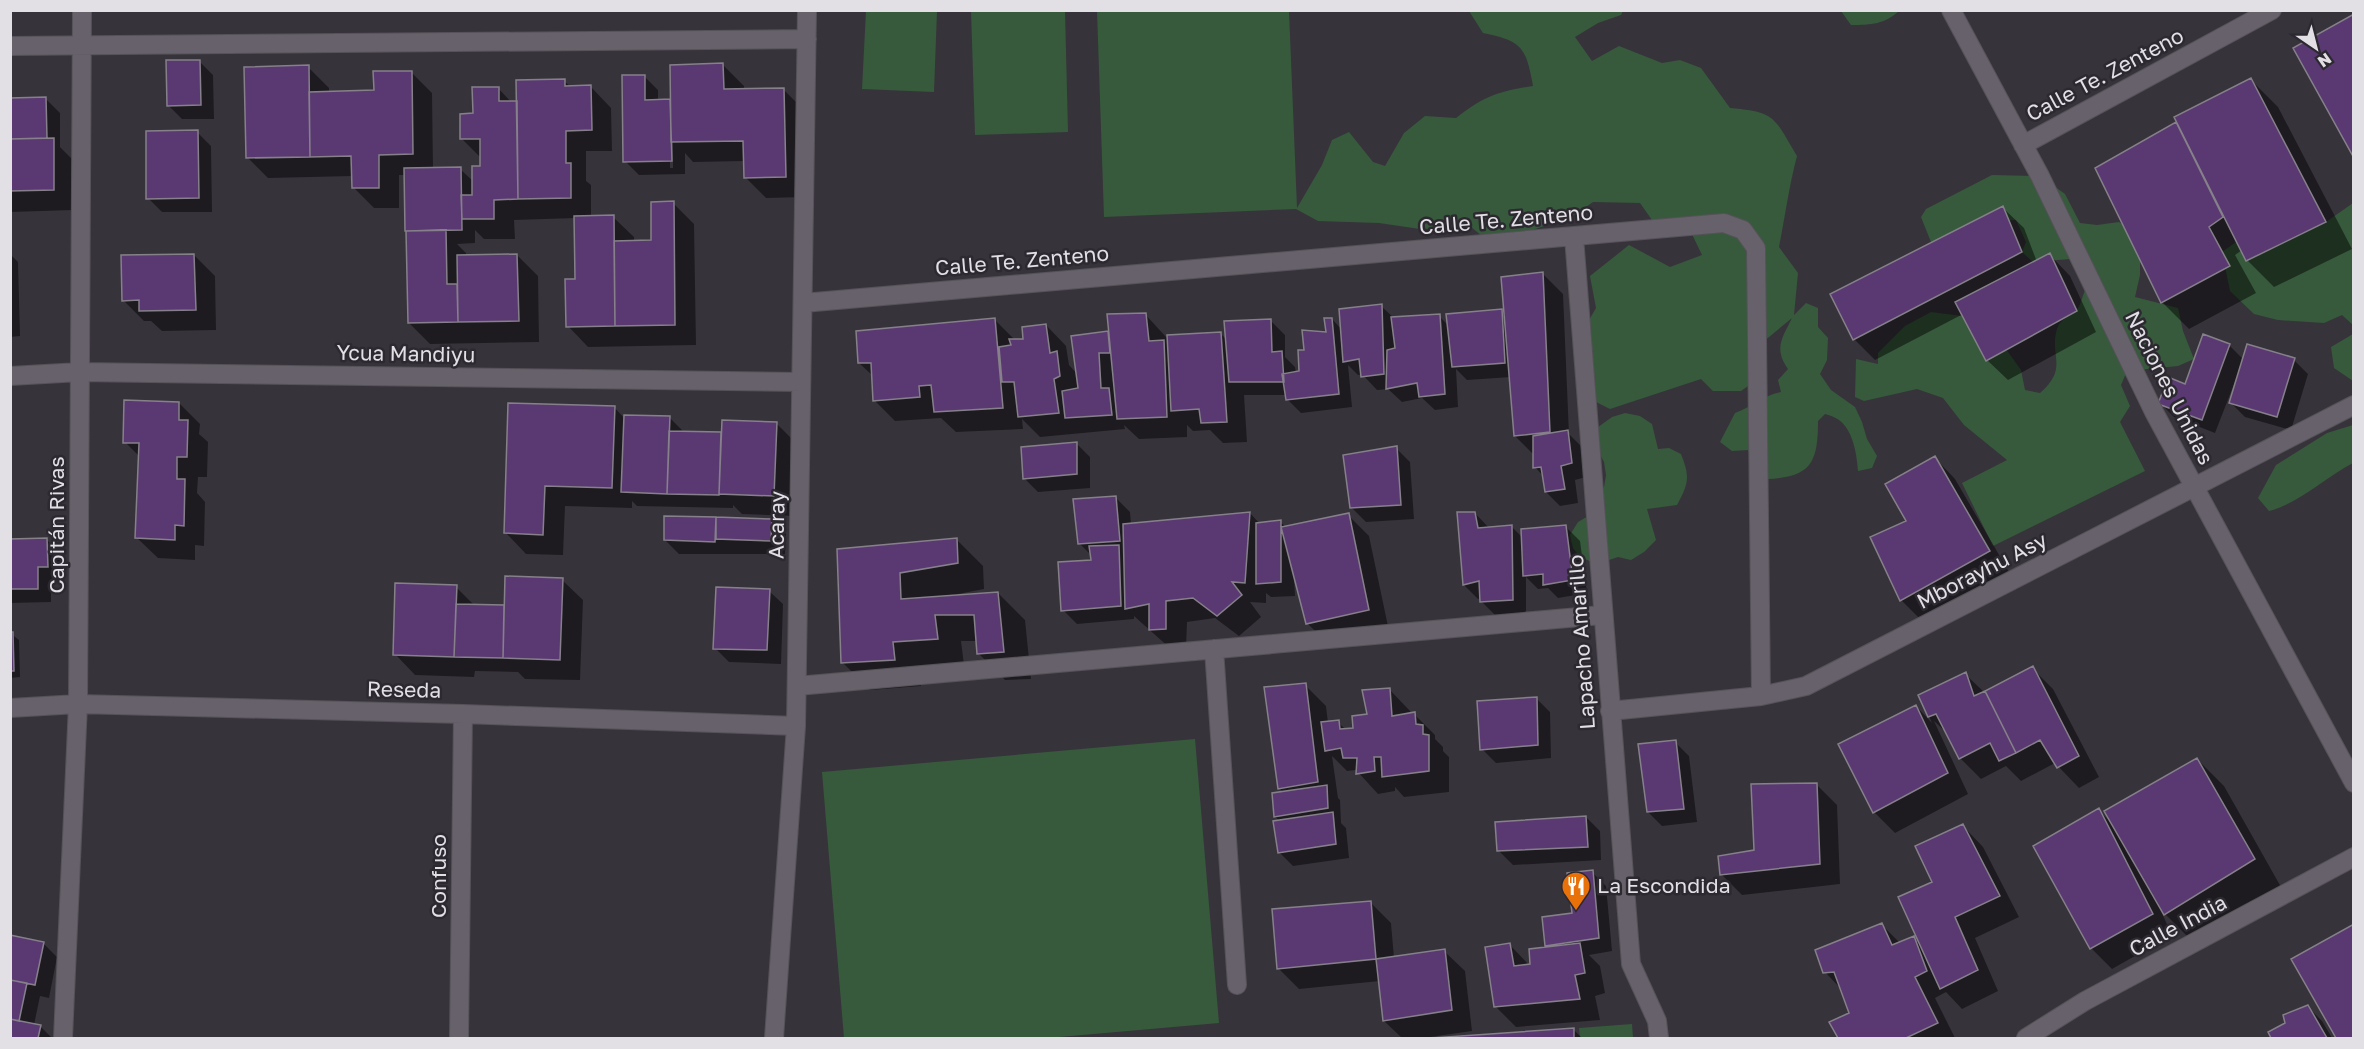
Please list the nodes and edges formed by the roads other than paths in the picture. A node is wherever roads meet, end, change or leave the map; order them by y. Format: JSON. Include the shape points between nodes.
{"nodes":[{"id":1,"x":82,"y":10,"type":"edge"},
{"id":2,"x":807,"y":10,"type":"edge"},
{"id":3,"x":1951,"y":10,"type":"edge"},
{"id":4,"x":2272,"y":10,"type":"edge"},
{"id":5,"x":807,"y":39,"type":"junction"},
{"id":6,"x":82,"y":45,"type":"junction"},
{"id":7,"x":10,"y":46,"type":"edge"},
{"id":8,"x":2023,"y":145,"type":"junction"},
{"id":9,"x":1574,"y":237,"type":"junction"},
{"id":10,"x":803,"y":303,"type":"junction"},
{"id":11,"x":80,"y":372,"type":"junction"},
{"id":12,"x":10,"y":376,"type":"edge"},
{"id":13,"x":801,"y":382,"type":"junction"},
{"id":14,"x":2354,"y":405,"type":"edge"},
{"id":15,"x":2196,"y":487,"type":"junction"},
{"id":16,"x":1602,"y":615,"type":"junction"},
{"id":17,"x":1214,"y":649,"type":"junction"},
{"id":18,"x":797,"y":686,"type":"junction"},
{"id":19,"x":1761,"y":696,"type":"junction"},
{"id":20,"x":78,"y":704,"type":"junction"},
{"id":21,"x":10,"y":708,"type":"edge"},
{"id":22,"x":1610,"y":711,"type":"junction"},
{"id":23,"x":463,"y":714,"type":"junction"},
{"id":24,"x":796,"y":726,"type":"junction"},
{"id":25,"x":2354,"y":783,"type":"edge"},
{"id":26,"x":2354,"y":857,"type":"edge"},
{"id":27,"x":1237,"y":985,"type":"dead end"},
{"id":28,"x":63,"y":1038,"type":"edge"},
{"id":29,"x":459,"y":1038,"type":"edge"},
{"id":30,"x":774,"y":1038,"type":"edge"},
{"id":31,"x":1659,"y":1038,"type":"edge"},
{"id":32,"x":2026,"y":1038,"type":"edge"}],
"edges":[{"from":1,"to":6,"type":"street","name":"Capitán Rivas"},
{"from":2,"to":5,"type":"street","name":"Acaray"},
{"from":3,"to":8,"type":"street","name":"Naciones Unidas"},
{"from":4,"to":8,"type":"street","name":"Calle Te. Zenteno"},
{"from":5,"to":6,"type":"street"},
{"from":5,"to":10,"type":"street","name":"Acaray"},
{"from":6,"to":7,"type":"street"},
{"from":6,"to":11,"type":"street","name":"Capitán Rivas"},
{"from":8,"to":15,"type":"street","name":"Naciones Unidas","via":[[2133,372]]},
{"from":9,"to":10,"type":"street","name":"Calle Te. Zenteno"},
{"from":9,"to":16,"type":"street","name":"Lapacho Amarillo"},
{"from":9,"to":19,"type":"street","name":"Calle Te. Zenteno","via":[[1724,223],[1743,230],[1756,248]]},
{"from":10,"to":13,"type":"street","name":"Acaray"},
{"from":11,"to":12,"type":"street","name":"Ycua Mandiyu"},
{"from":11,"to":13,"type":"street","name":"Ycua Mandiyu"},
{"from":11,"to":20,"type":"street","name":"Capitán Rivas"},
{"from":13,"to":18,"type":"street","name":"Acaray"},
{"from":14,"to":15,"type":"street","name":"Mborayhu Asy"},
{"from":15,"to":19,"type":"street","name":"Mborayhu Asy","via":[[1806,686]]},
{"from":15,"to":25,"type":"street","name":"Naciones Unidas"},
{"from":16,"to":17,"type":"street"},
{"from":16,"to":22,"type":"street","name":"Lapacho Amarillo"},
{"from":17,"to":18,"type":"street"},
{"from":17,"to":27,"type":"street"},
{"from":18,"to":24,"type":"street","name":"Acaray"},
{"from":19,"to":22,"type":"street","name":"Mborayhu Asy"},
{"from":20,"to":21,"type":"street","name":"Reseda"},
{"from":20,"to":23,"type":"street","name":"Reseda"},
{"from":20,"to":28,"type":"street","name":"Capitán Rivas"},
{"from":22,"to":31,"type":"street","name":"Lapacho Amarillo","via":[[1631,964],[1657,1021]]},
{"from":23,"to":24,"type":"street","name":"Reseda"},
{"from":23,"to":29,"type":"street","name":"Confuso"},
{"from":24,"to":30,"type":"street","name":"Acaray"},
{"from":26,"to":32,"type":"street","name":"Calle India","via":[[2085,1001]]}]}
